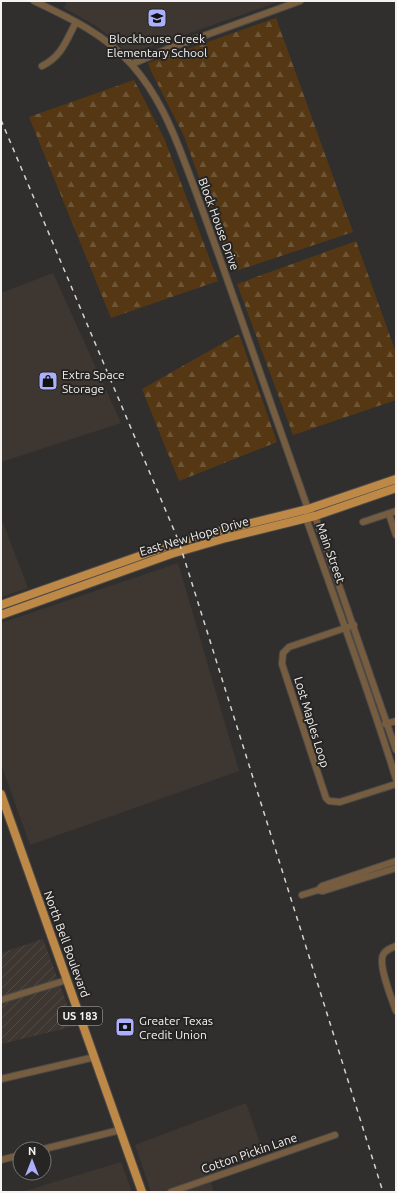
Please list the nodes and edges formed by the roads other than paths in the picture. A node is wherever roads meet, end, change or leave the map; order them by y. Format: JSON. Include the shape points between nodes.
{"nodes":[{"id":1,"x":34,"y":1,"type":"edge"},
{"id":2,"x":300,"y":1,"type":"edge"},
{"id":3,"x":76,"y":22,"type":"junction"},
{"id":4,"x":132,"y":64,"type":"junction"},
{"id":5,"x":42,"y":66,"type":"dead end"},
{"id":6,"x":396,"y":479,"type":"edge"},
{"id":7,"x":396,"y":488,"type":"edge"},
{"id":8,"x":308,"y":509,"type":"junction"},
{"id":9,"x":396,"y":511,"type":"edge"},
{"id":10,"x":389,"y":514,"type":"junction"},
{"id":11,"x":315,"y":516,"type":"junction"},
{"id":12,"x":306,"y":518,"type":"junction"},
{"id":13,"x":363,"y":522,"type":"dead end"},
{"id":14,"x":396,"y":534,"type":"edge"},
{"id":15,"x":1,"y":605,"type":"edge"},
{"id":16,"x":1,"y":615,"type":"edge"},
{"id":17,"x":354,"y":625,"type":"junction"},
{"id":18,"x":346,"y":627,"type":"junction"},
{"id":19,"x":396,"y":721,"type":"edge"},
{"id":20,"x":388,"y":723,"type":"junction"},
{"id":21,"x":380,"y":726,"type":"junction"},
{"id":22,"x":396,"y":750,"type":"edge"},
{"id":23,"x":396,"y":779,"type":"edge"},
{"id":24,"x":396,"y":784,"type":"edge"},
{"id":25,"x":1,"y":794,"type":"edge"},
{"id":26,"x":4,"y":811,"type":"edge"},
{"id":27,"x":396,"y":861,"type":"edge"},
{"id":28,"x":396,"y":868,"type":"edge"},
{"id":29,"x":318,"y":890,"type":"junction"},
{"id":30,"x":302,"y":895,"type":"dead end"},
{"id":31,"x":396,"y":946,"type":"edge"},
{"id":32,"x":68,"y":980,"type":"junction"},
{"id":33,"x":1,"y":1000,"type":"edge"},
{"id":34,"x":396,"y":1011,"type":"edge"},
{"id":35,"x":95,"y":1057,"type":"junction"},
{"id":36,"x":1,"y":1079,"type":"edge"},
{"id":37,"x":120,"y":1130,"type":"junction"},
{"id":38,"x":335,"y":1135,"type":"dead end"},
{"id":39,"x":52,"y":1147,"type":"edge"},
{"id":40,"x":12,"y":1157,"type":"edge"},
{"id":41,"x":1,"y":1160,"type":"edge"},
{"id":42,"x":142,"y":1192,"type":"edge"},
{"id":43,"x":171,"y":1192,"type":"edge"}],
"edges":[{"from":1,"to":3,"type":"street","name":"Block House Drive"},
{"from":2,"to":4,"type":"street"},
{"from":3,"to":4,"type":"street","name":"Block House Drive","via":[[95,33]]},
{"from":3,"to":5,"type":"street","via":[[57,56]]},
{"from":4,"to":8,"type":"street","name":"Block House Drive","via":[[173,131]]},
{"from":6,"to":8,"type":"main road","name":"East New Hope Drive"},
{"from":7,"to":11,"type":"main road","name":"East New Hope Drive"},
{"from":8,"to":11,"type":"street","name":"Main Street"},
{"from":8,"to":12,"type":"street","name":"Main Street"},
{"from":8,"to":15,"type":"main road","name":"East New Hope Drive","via":[[179,542]]},
{"from":9,"to":10,"type":"street"},
{"from":10,"to":13,"type":"street"},
{"from":10,"to":14,"type":"street"},
{"from":11,"to":12,"type":"main road","name":"East New Hope Drive"},
{"from":11,"to":17,"type":"street","name":"Main Street"},
{"from":12,"to":16,"type":"main road","name":"East New Hope Drive","via":[[171,554]]},
{"from":12,"to":18,"type":"street","name":"Main Street"},
{"from":17,"to":18,"type":"street","name":"Lost Maples Loop"},
{"from":17,"to":20,"type":"street","name":"Main Street"},
{"from":18,"to":21,"type":"street","name":"Main Street"},
{"from":18,"to":24,"type":"street","name":"Lost Maples Loop","via":[[289,647],[282,658],[323,793],[330,802],[340,802]]},
{"from":19,"to":20,"type":"street"},
{"from":20,"to":21,"type":"street"},
{"from":20,"to":22,"type":"street","name":"Main Street"},
{"from":21,"to":23,"type":"street","name":"Main Street"},
{"from":25,"to":26,"type":"main road","name":"North Bell Boulevard","number":"US 183"},
{"from":26,"to":32,"type":"main road","name":"North Bell Boulevard","number":"US 183"},
{"from":27,"to":29,"type":"street","via":[[322,886]]},
{"from":28,"to":29,"type":"street","via":[[323,891]]},
{"from":29,"to":30,"type":"street"},
{"from":31,"to":34,"type":"street","via":[[385,952],[382,959]]},
{"from":32,"to":33,"type":"street"},
{"from":32,"to":35,"type":"main road","name":"North Bell Boulevard","number":"US 183"},
{"from":35,"to":36,"type":"street"},
{"from":35,"to":37,"type":"main road","name":"North Bell Boulevard","number":"US 183"},
{"from":37,"to":39,"type":"street"},
{"from":37,"to":42,"type":"main road","name":"North Bell Boulevard","number":"US 183"},
{"from":38,"to":43,"type":"street","name":"Cotton Pickin Lane"},
{"from":40,"to":41,"type":"street"}]}
